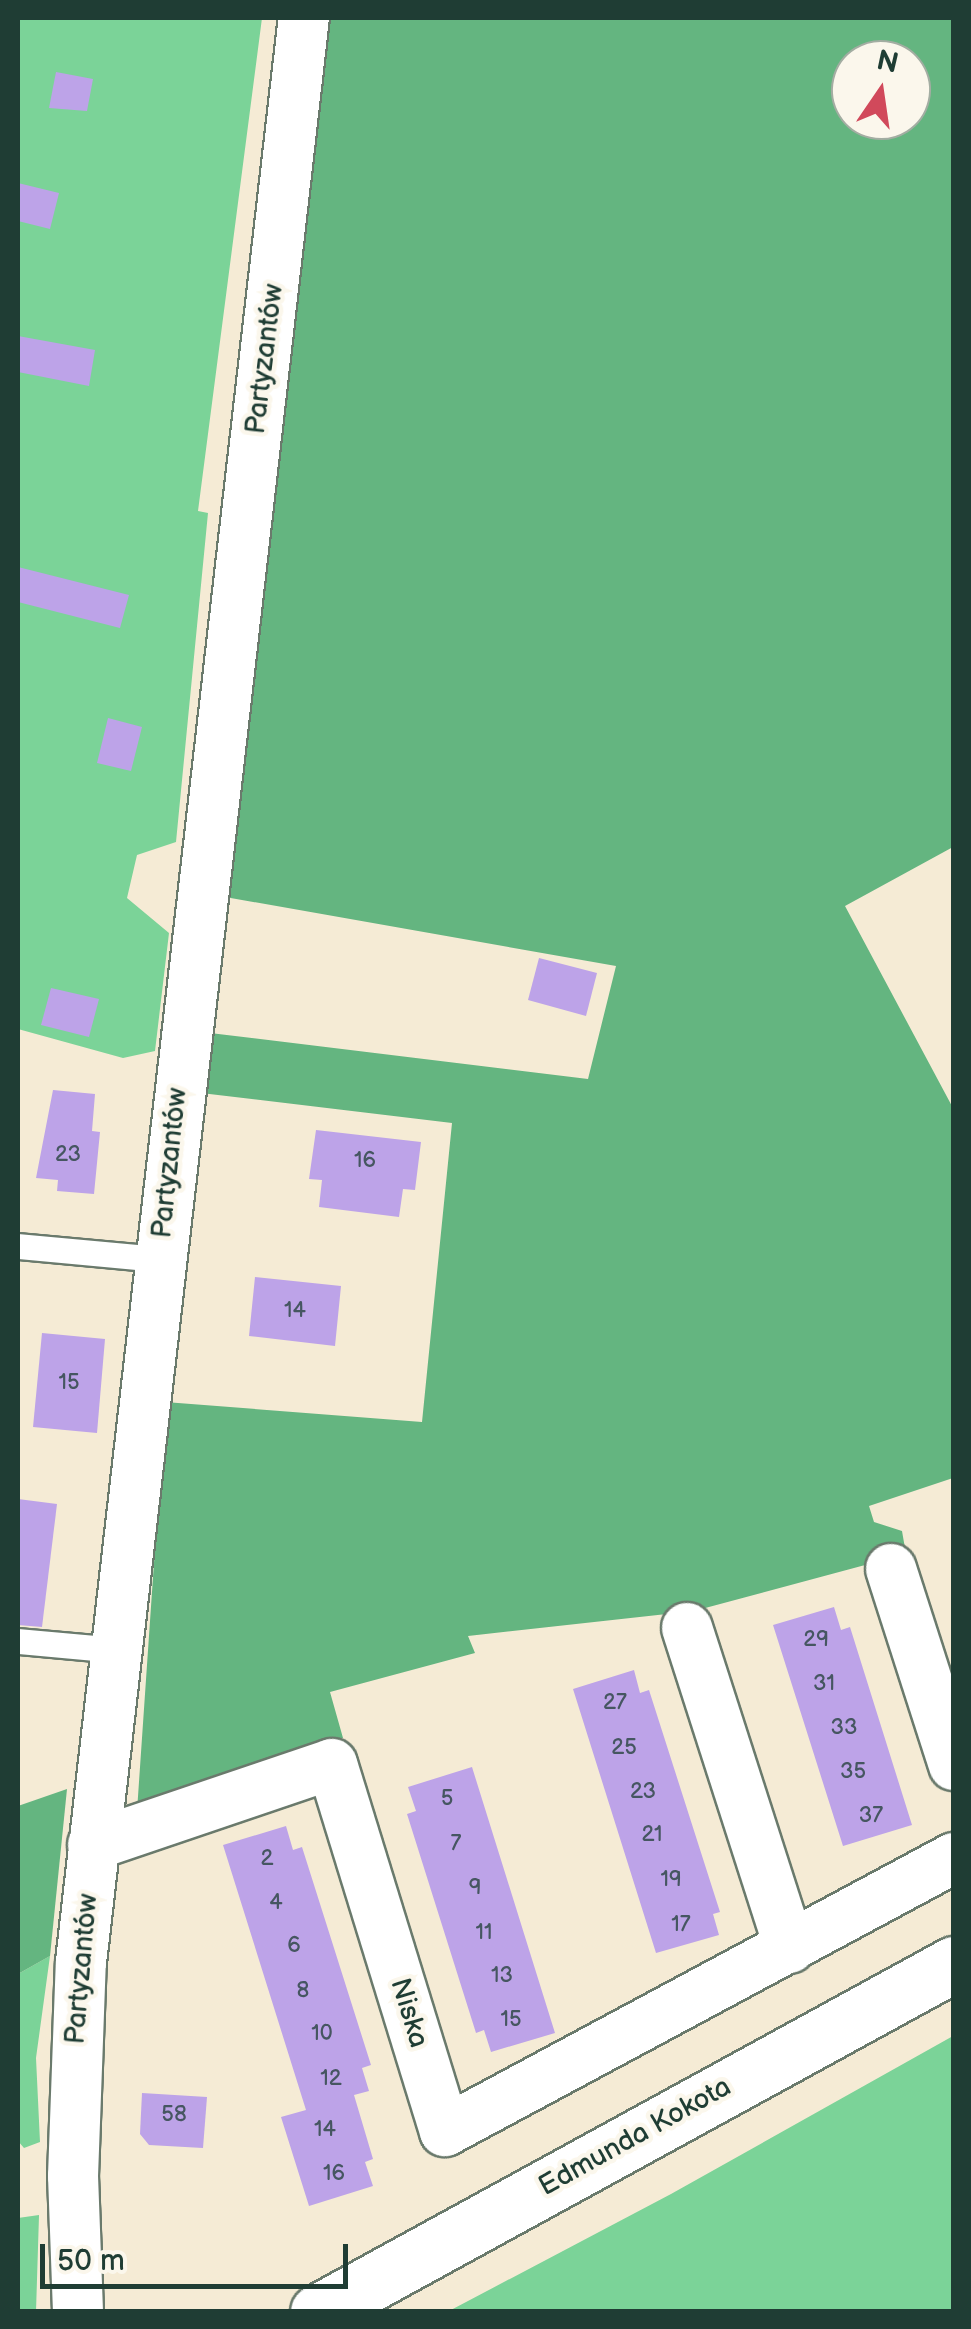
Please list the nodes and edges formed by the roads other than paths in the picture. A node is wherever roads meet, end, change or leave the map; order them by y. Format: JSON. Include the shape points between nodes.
{"nodes":[{"id":1,"x":304,"y":18,"type":"edge"},
{"id":2,"x":18,"y":1246,"type":"edge"},
{"id":3,"x":160,"y":1260,"type":"junction"},
{"id":4,"x":891,"y":1569,"type":"dead end"},
{"id":5,"x":687,"y":1628,"type":"dead end"},
{"id":6,"x":18,"y":1641,"type":"edge"},
{"id":7,"x":116,"y":1650,"type":"junction"},
{"id":8,"x":954,"y":1765,"type":"edge"},
{"id":9,"x":93,"y":1845,"type":"junction"},
{"id":10,"x":954,"y":1858,"type":"edge"},
{"id":11,"x":790,"y":1948,"type":"junction"},
{"id":12,"x":954,"y":1964,"type":"edge"},
{"id":13,"x":78,"y":2312,"type":"edge"},
{"id":14,"x":318,"y":2312,"type":"edge"}],
"edges":[{"from":1,"to":3,"type":"street","name":"Partyzantów"},
{"from":2,"to":3,"type":"lane"},
{"from":3,"to":7,"type":"street","name":"Partyzantów"},
{"from":4,"to":8,"type":"street"},
{"from":5,"to":11,"type":"street"},
{"from":6,"to":7,"type":"lane"},
{"from":7,"to":9,"type":"street","name":"Partyzantów"},
{"from":9,"to":11,"type":"street","name":"Niska","via":[[332,1764],[445,2131]]},
{"from":9,"to":13,"type":"street","name":"Partyzantów","via":[[74,2061]]},
{"from":10,"to":11,"type":"street","name":"Niska"},
{"from":12,"to":14,"type":"street","name":"Edmunda Kokota"}]}
